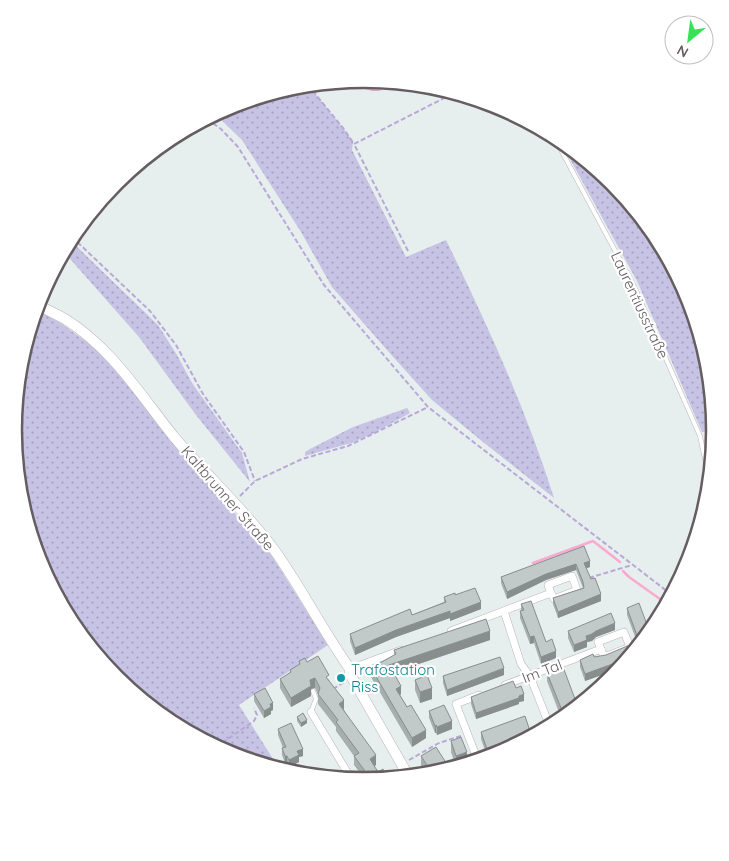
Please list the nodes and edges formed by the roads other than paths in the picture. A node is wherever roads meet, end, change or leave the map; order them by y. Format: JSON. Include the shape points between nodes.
{"nodes":[{"id":1,"x":561,"y":151,"type":"edge"},
{"id":2,"x":46,"y":309,"type":"edge"},
{"id":3,"x":705,"y":460,"type":"edge"},
{"id":4,"x":551,"y":593,"type":"junction"},
{"id":5,"x":504,"y":611,"type":"junction"},
{"id":6,"x":441,"y":635,"type":"edge"},
{"id":7,"x":629,"y":647,"type":"edge"},
{"id":8,"x":630,"y":647,"type":"edge"},
{"id":9,"x":404,"y":649,"type":"edge"},
{"id":10,"x":601,"y":649,"type":"junction"},
{"id":11,"x":350,"y":669,"type":"junction"},
{"id":12,"x":530,"y":676,"type":"junction"},
{"id":13,"x":493,"y":690,"type":"edge"},
{"id":14,"x":313,"y":691,"type":"edge"},
{"id":15,"x":484,"y":693,"type":"edge"},
{"id":16,"x":311,"y":712,"type":"joint"},
{"id":17,"x":547,"y":720,"type":"edge"},
{"id":18,"x":475,"y":754,"type":"edge"},
{"id":19,"x":405,"y":770,"type":"edge"},
{"id":20,"x":347,"y":772,"type":"edge"}],
"edges":[{"from":1,"to":3,"type":"lane","name":"Laurentiusstraße","via":[[633,284],[700,436]]},
{"from":2,"to":11,"type":"street","name":"Kaltbrunner Straße","via":[[65,319],[107,355],[234,502],[275,552]]},
{"from":4,"to":4,"type":"street","via":[[554,599],[577,590],[572,576],[548,584]]},
{"from":4,"to":5,"type":"street"},
{"from":5,"to":6,"type":"street"},
{"from":5,"to":12,"type":"street","via":[[522,664]]},
{"from":7,"to":10,"type":"street","name":"Im Tal","via":[[604,657]]},
{"from":8,"to":10,"type":"street","name":"Im Tal","via":[[624,632],[598,642]]},
{"from":9,"to":11,"type":"street"},
{"from":10,"to":12,"type":"street","name":"Im Tal"},
{"from":11,"to":19,"type":"street","name":"Kaltbrunner Straße"},
{"from":12,"to":13,"type":"street","name":"Im Tal"},
{"from":12,"to":17,"type":"street"},
{"from":14,"to":16,"type":"lane","via":[[316,699]]},
{"from":15,"to":18,"type":"street","via":[[456,704]]},
{"from":16,"to":20,"type":"street"}]}
